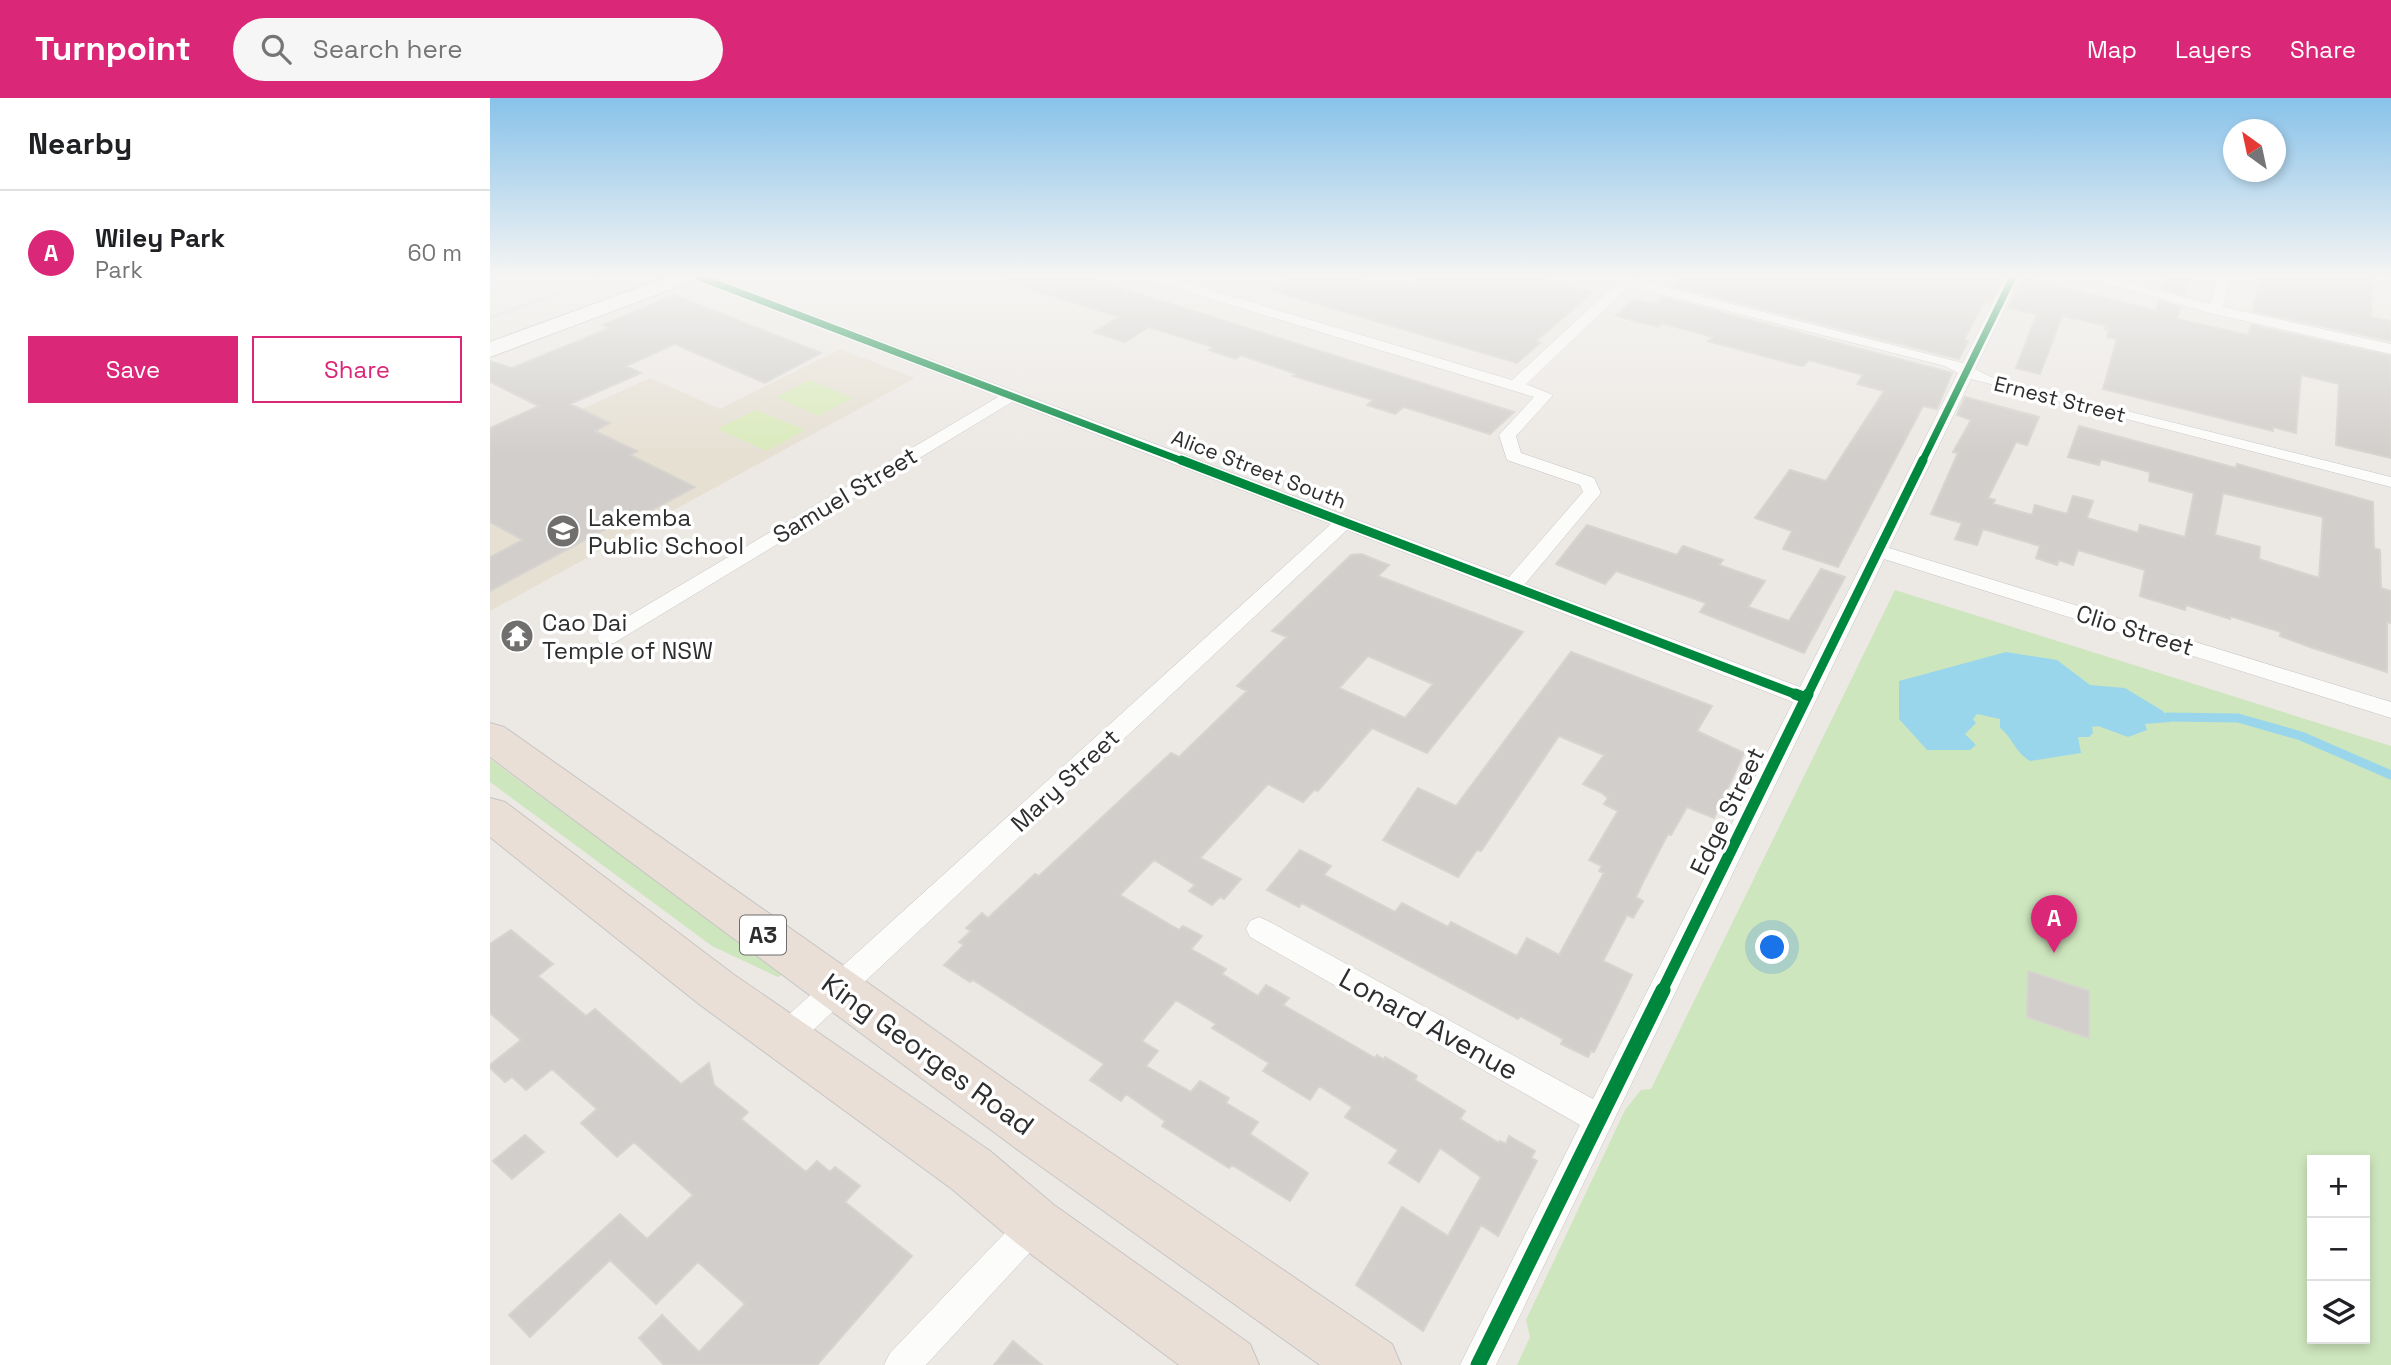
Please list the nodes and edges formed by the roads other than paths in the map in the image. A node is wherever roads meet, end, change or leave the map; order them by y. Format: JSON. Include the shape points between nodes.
{"nodes":[{"id":1,"x":527,"y":336,"type":"edge"},
{"id":2,"x":854,"y":336,"type":"edge"},
{"id":3,"x":1350,"y":336,"type":"edge"},
{"id":4,"x":1568,"y":336,"type":"edge"},
{"id":5,"x":1844,"y":336,"type":"edge"},
{"id":6,"x":1984,"y":336,"type":"edge"},
{"id":7,"x":2333,"y":336,"type":"edge"},
{"id":8,"x":2391,"y":349,"type":"edge"},
{"id":9,"x":490,"y":350,"type":"edge"},
{"id":10,"x":1967,"y":371,"type":"junction"},
{"id":11,"x":1515,"y":386,"type":"junction"},
{"id":12,"x":1011,"y":396,"type":"junction"},
{"id":13,"x":2391,"y":482,"type":"edge"},
{"id":14,"x":1345,"y":522,"type":"junction"},
{"id":15,"x":1878,"y":551,"type":"junction"},
{"id":16,"x":1512,"y":586,"type":"junction"},
{"id":17,"x":607,"y":638,"type":"dead end"},
{"id":18,"x":1806,"y":698,"type":"junction"},
{"id":19,"x":2391,"y":710,"type":"edge"},
{"id":20,"x":490,"y":737,"type":"edge"},
{"id":21,"x":490,"y":814,"type":"edge"},
{"id":22,"x":1259,"y":929,"type":"dead end"},
{"id":23,"x":837,"y":989,"type":"junction"},
{"id":24,"x":785,"y":1037,"type":"junction"},
{"id":25,"x":1599,"y":1119,"type":"junction"},
{"id":26,"x":1035,"y":1224,"type":"junction"},
{"id":27,"x":902,"y":1365,"type":"edge"},
{"id":28,"x":1229,"y":1365,"type":"edge"},
{"id":29,"x":1371,"y":1365,"type":"edge"},
{"id":30,"x":1478,"y":1365,"type":"edge"}],
"edges":[{"from":1,"to":9,"type":"street"},
{"from":2,"to":12,"type":"street","name":"Alice Street South"},
{"from":3,"to":11,"type":"street"},
{"from":4,"to":11,"type":"street"},
{"from":5,"to":10,"type":"street","name":"Ernest Street"},
{"from":6,"to":10,"type":"street","name":"Edge Street"},
{"from":7,"to":8,"type":"street"},
{"from":10,"to":13,"type":"street","name":"Ernest Street","via":[[1985,380]]},
{"from":10,"to":15,"type":"street","name":"Edge Street"},
{"from":11,"to":16,"type":"street","via":[[1545,395],[1507,435],[1513,456],[1588,482],[1592,492]]},
{"from":12,"to":14,"type":"street","name":"Alice Street South"},
{"from":12,"to":17,"type":"street","name":"Samuel Street"},
{"from":14,"to":16,"type":"street","name":"Alice Street South"},
{"from":14,"to":23,"type":"street","name":"Mary Street"},
{"from":15,"to":18,"type":"street","name":"Edge Street"},
{"from":15,"to":19,"type":"street","name":"Clio Street"},
{"from":16,"to":18,"type":"street","name":"Alice Street South"},
{"from":18,"to":25,"type":"street","name":"Edge Street"},
{"from":20,"to":23,"type":"highway","name":"King Georges Road","number":"A3"},
{"from":21,"to":24,"type":"highway"},
{"from":22,"to":25,"type":"street","name":"Lonard Avenue"},
{"from":23,"to":24,"type":"street","name":"Mary Street"},
{"from":23,"to":29,"type":"highway","name":"King Georges Road","number":"A3"},
{"from":24,"to":26,"type":"highway","via":[[971,1170]]},
{"from":25,"to":30,"type":"street","name":"Edge Street"},
{"from":26,"to":27,"type":"street"},
{"from":26,"to":28,"type":"highway"}]}
